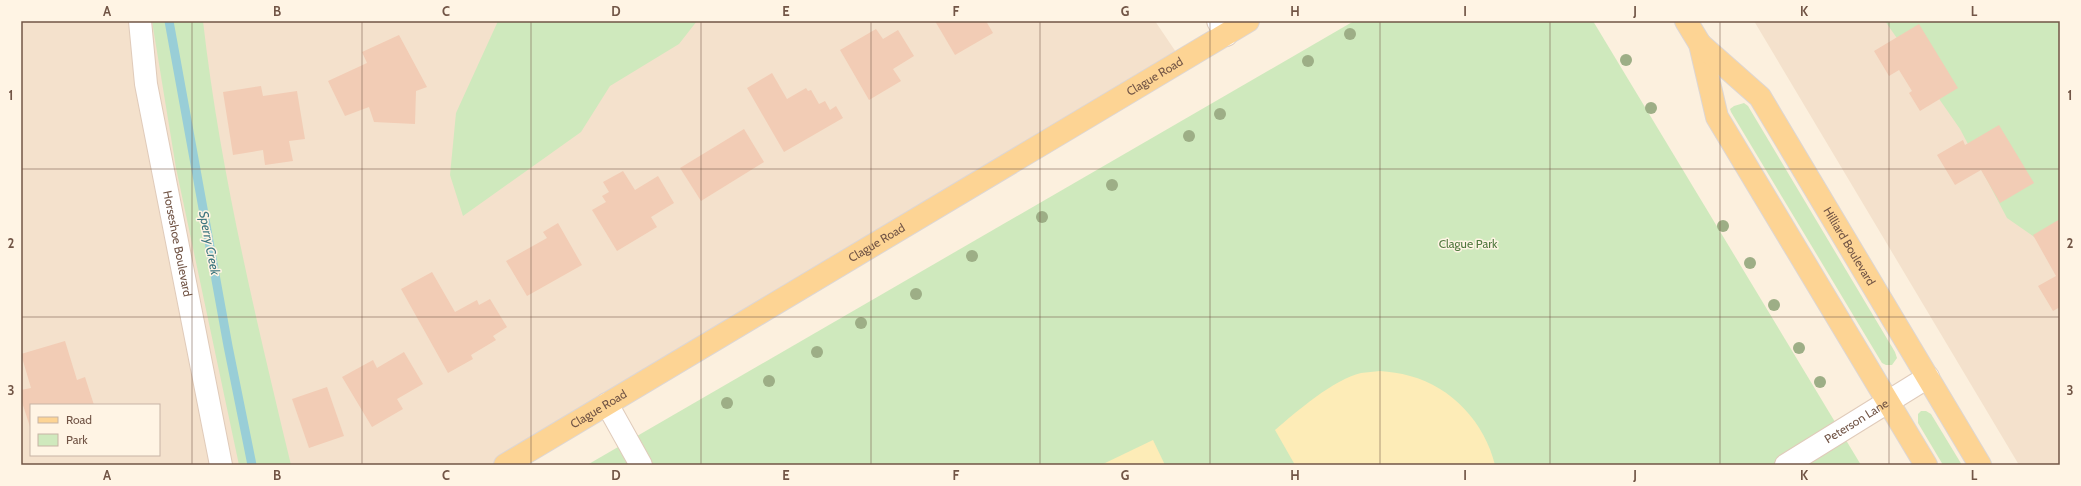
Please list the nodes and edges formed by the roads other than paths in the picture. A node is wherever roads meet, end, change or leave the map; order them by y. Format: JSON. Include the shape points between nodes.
{"nodes":[{"id":1,"x":140,"y":21,"type":"edge"},
{"id":2,"x":1248,"y":21,"type":"edge"},
{"id":3,"x":1686,"y":21,"type":"edge"},
{"id":4,"x":1222,"y":28,"type":"edge"},
{"id":5,"x":1700,"y":44,"type":"junction"},
{"id":6,"x":1928,"y":377,"type":"junction"},
{"id":7,"x":1887,"y":401,"type":"junction"},
{"id":8,"x":607,"y":404,"type":"junction"},
{"id":9,"x":221,"y":465,"type":"edge"},
{"id":10,"x":505,"y":465,"type":"edge"},
{"id":11,"x":641,"y":465,"type":"edge"},
{"id":12,"x":1786,"y":465,"type":"edge"},
{"id":13,"x":1926,"y":465,"type":"edge"},
{"id":14,"x":1980,"y":465,"type":"edge"}],
"edges":[{"from":1,"to":9,"type":"street","name":"Horseshoe Boulevard","via":[[146,84]]},
{"from":2,"to":4,"type":"main road","name":"Clague Road"},
{"from":3,"to":5,"type":"main road","name":"Hilliard Boulevard"},
{"from":4,"to":8,"type":"main road","name":"Clague Road"},
{"from":5,"to":6,"type":"main road","name":"Hilliard Boulevard","via":[[1760,97]]},
{"from":5,"to":7,"type":"main road","name":"Hilliard Boulevard","via":[[1717,117]]},
{"from":6,"to":7,"type":"street","name":"Peterson Lane"},
{"from":6,"to":14,"type":"main road","name":"Hilliard Boulevard"},
{"from":7,"to":12,"type":"street","name":"Peterson Lane"},
{"from":7,"to":13,"type":"main road","name":"Hilliard Boulevard"},
{"from":8,"to":10,"type":"main road","name":"Clague Road"},
{"from":8,"to":11,"type":"street"}]}
